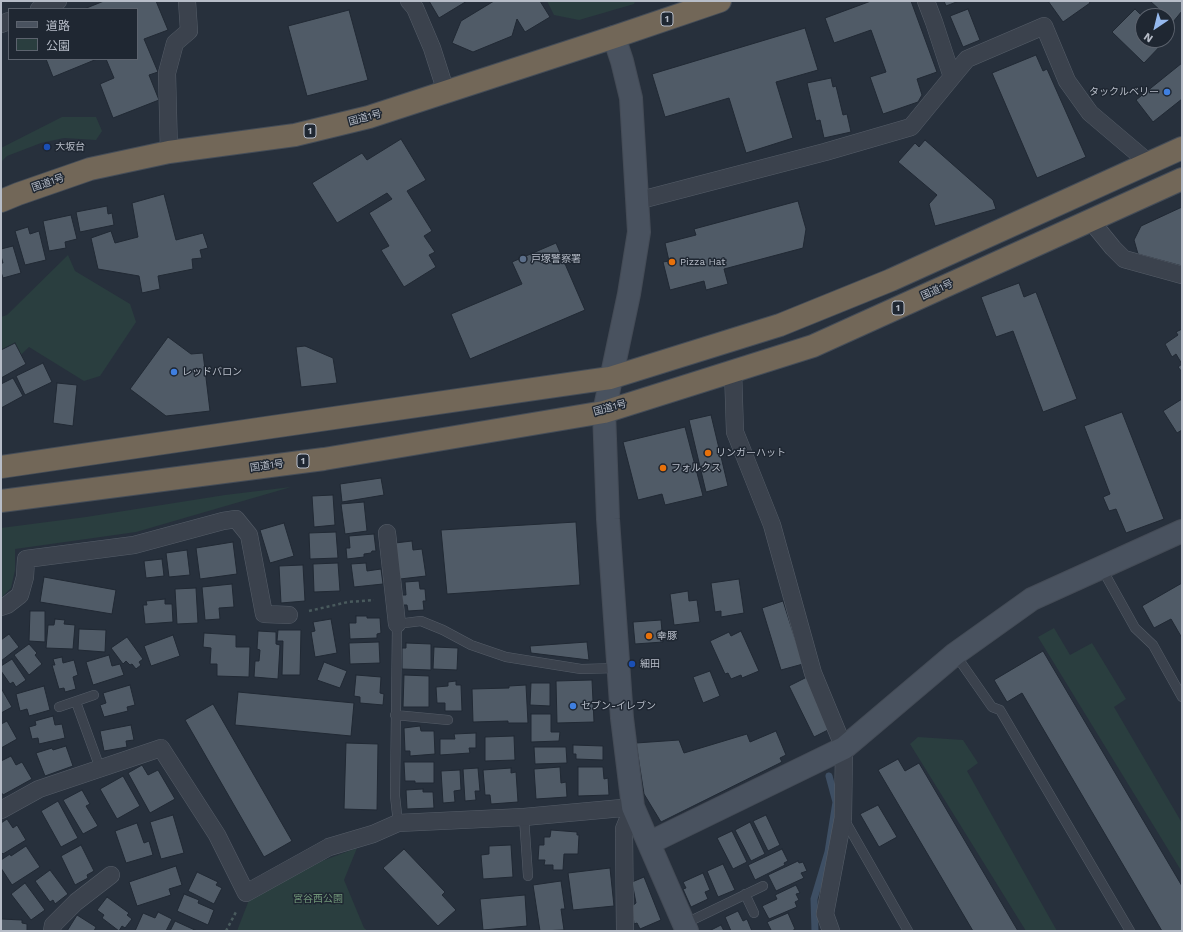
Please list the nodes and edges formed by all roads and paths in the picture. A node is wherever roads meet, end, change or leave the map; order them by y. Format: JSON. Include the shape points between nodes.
{"nodes":[{"id":1,"x":58,"y":1,"type":"edge"},
{"id":2,"x":187,"y":1,"type":"edge"},
{"id":3,"x":409,"y":1,"type":"edge"},
{"id":4,"x":720,"y":1,"type":"edge"},
{"id":5,"x":926,"y":1,"type":"edge"},
{"id":6,"x":41,"y":8,"type":"edge"},
{"id":7,"x":614,"y":37,"type":"junction"},
{"id":8,"x":952,"y":77,"type":"junction"},
{"id":9,"x":446,"y":92,"type":"junction"},
{"id":10,"x":1182,"y":148,"type":"edge"},
{"id":11,"x":169,"y":152,"type":"junction"},
{"id":12,"x":1149,"y":163,"type":"junction"},
{"id":13,"x":1182,"y":180,"type":"edge"},
{"id":14,"x":1,"y":201,"type":"edge"},
{"id":15,"x":637,"y":201,"type":"junction"},
{"id":16,"x":1091,"y":221,"type":"junction"},
{"id":17,"x":1182,"y":275,"type":"edge"},
{"id":18,"x":733,"y":370,"type":"junction"},
{"id":19,"x":610,"y":378,"type":"junction"},
{"id":20,"x":604,"y":412,"type":"junction"},
{"id":21,"x":1,"y":467,"type":"edge"},
{"id":22,"x":1,"y":501,"type":"edge"},
{"id":23,"x":1182,"y":531,"type":"edge"},
{"id":24,"x":387,"y":533,"type":"dead end"},
{"id":25,"x":1101,"y":567,"type":"junction"},
{"id":26,"x":395,"y":598,"type":"junction"},
{"id":27,"x":1,"y":607,"type":"edge"},
{"id":28,"x":288,"y":615,"type":"joint"},
{"id":29,"x":398,"y":624,"type":"junction"},
{"id":30,"x":955,"y":654,"type":"junction"},
{"id":31,"x":618,"y":668,"type":"junction"},
{"id":32,"x":94,"y":695,"type":"dead end"},
{"id":33,"x":1182,"y":697,"type":"edge"},
{"id":34,"x":76,"y":702,"type":"junction"},
{"id":35,"x":59,"y":707,"type":"dead end"},
{"id":36,"x":395,"y":715,"type":"junction"},
{"id":37,"x":448,"y":720,"type":"dead end"},
{"id":38,"x":844,"y":748,"type":"junction"},
{"id":39,"x":100,"y":768,"type":"junction"},
{"id":40,"x":633,"y":807,"type":"junction"},
{"id":41,"x":1,"y":810,"type":"edge"},
{"id":42,"x":524,"y":817,"type":"junction"},
{"id":43,"x":843,"y":818,"type":"junction"},
{"id":44,"x":398,"y":823,"type":"junction"},
{"id":45,"x":649,"y":843,"type":"junction"},
{"id":46,"x":111,"y":875,"type":"dead end"},
{"id":47,"x":528,"y":876,"type":"dead end"},
{"id":48,"x":763,"y":886,"type":"dead end"},
{"id":49,"x":745,"y":894,"type":"junction"},
{"id":50,"x":754,"y":913,"type":"dead end"},
{"id":51,"x":686,"y":927,"type":"edge"},
{"id":52,"x":52,"y":931,"type":"edge"},
{"id":53,"x":625,"y":931,"type":"edge"},
{"id":54,"x":832,"y":931,"type":"edge"},
{"id":55,"x":908,"y":931,"type":"edge"},
{"id":56,"x":1130,"y":931,"type":"edge"}],
"edges":[{"from":1,"to":6,"type":"street"},
{"from":2,"to":11,"type":"street","via":[[189,31],[175,43],[167,73]]},
{"from":3,"to":9,"type":"street","via":[[415,8],[432,48]]},
{"from":4,"to":7,"type":"highway","name":"国道1号","number":"1"},
{"from":5,"to":8,"type":"street"},
{"from":7,"to":9,"type":"highway","name":"国道1号","number":"1"},
{"from":7,"to":15,"type":"street","via":[[631,98]]},
{"from":8,"to":12,"type":"street","via":[[967,59],[1044,26],[1067,81],[1090,113]]},
{"from":8,"to":15,"type":"street","via":[[911,127]]},
{"from":9,"to":11,"type":"highway","name":"国道1号","number":"1","via":[[369,117],[295,135]]},
{"from":10,"to":12,"type":"highway"},
{"from":11,"to":14,"type":"highway","name":"国道1号","number":"1","via":[[90,169]]},
{"from":12,"to":19,"type":"highway","via":[[891,280],[787,322]]},
{"from":13,"to":16,"type":"highway","name":"国道1号","number":"1"},
{"from":15,"to":19,"type":"street","via":[[639,232],[629,294]]},
{"from":16,"to":17,"type":"street","via":[[1124,259]]},
{"from":16,"to":18,"type":"highway","name":"国道1号","number":"1","via":[[813,346]]},
{"from":18,"to":20,"type":"highway","name":"国道1号","number":"1"},
{"from":18,"to":38,"type":"street","via":[[734,432],[772,526],[813,673]]},
{"from":19,"to":20,"type":"street"},
{"from":19,"to":21,"type":"highway"},
{"from":20,"to":22,"type":"highway","name":"国道1号","number":"1","via":[[324,459]]},
{"from":20,"to":31,"type":"street"},
{"from":23,"to":25,"type":"street"},
{"from":24,"to":26,"type":"street"},
{"from":25,"to":30,"type":"street","via":[[1032,599]]},
{"from":25,"to":33,"type":"lane","via":[[1135,628],[1153,645]]},
{"from":26,"to":28,"type":"path","via":[[348,602]]},
{"from":26,"to":29,"type":"street"},
{"from":27,"to":28,"type":"street","via":[[20,595],[26,559],[134,545],[236,519],[249,535],[264,614]]},
{"from":29,"to":31,"type":"lane","via":[[421,621],[471,645],[506,657],[581,668]]},
{"from":29,"to":36,"type":"lane"},
{"from":30,"to":38,"type":"street"},
{"from":30,"to":56,"type":"lane","via":[[992,707],[1000,710]]},
{"from":31,"to":40,"type":"street"},
{"from":32,"to":34,"type":"lane"},
{"from":34,"to":35,"type":"lane"},
{"from":34,"to":39,"type":"lane"},
{"from":36,"to":37,"type":"lane"},
{"from":36,"to":44,"type":"lane","via":[[394,796]]},
{"from":38,"to":43,"type":"street"},
{"from":38,"to":45,"type":"street"},
{"from":39,"to":41,"type":"street","via":[[39,789]]},
{"from":39,"to":44,"type":"street","via":[[162,748],[217,835],[246,893],[329,847],[373,834]]},
{"from":40,"to":42,"type":"street"},
{"from":40,"to":45,"type":"street"},
{"from":40,"to":53,"type":"street","via":[[624,829]]},
{"from":42,"to":44,"type":"street"},
{"from":42,"to":47,"type":"lane"},
{"from":43,"to":54,"type":"street","via":[[825,914]]},
{"from":43,"to":55,"type":"lane"},
{"from":45,"to":51,"type":"street"},
{"from":46,"to":52,"type":"street","via":[[76,902],[52,925]]},
{"from":48,"to":49,"type":"lane"},
{"from":49,"to":50,"type":"lane"},
{"from":49,"to":51,"type":"lane"}]}
